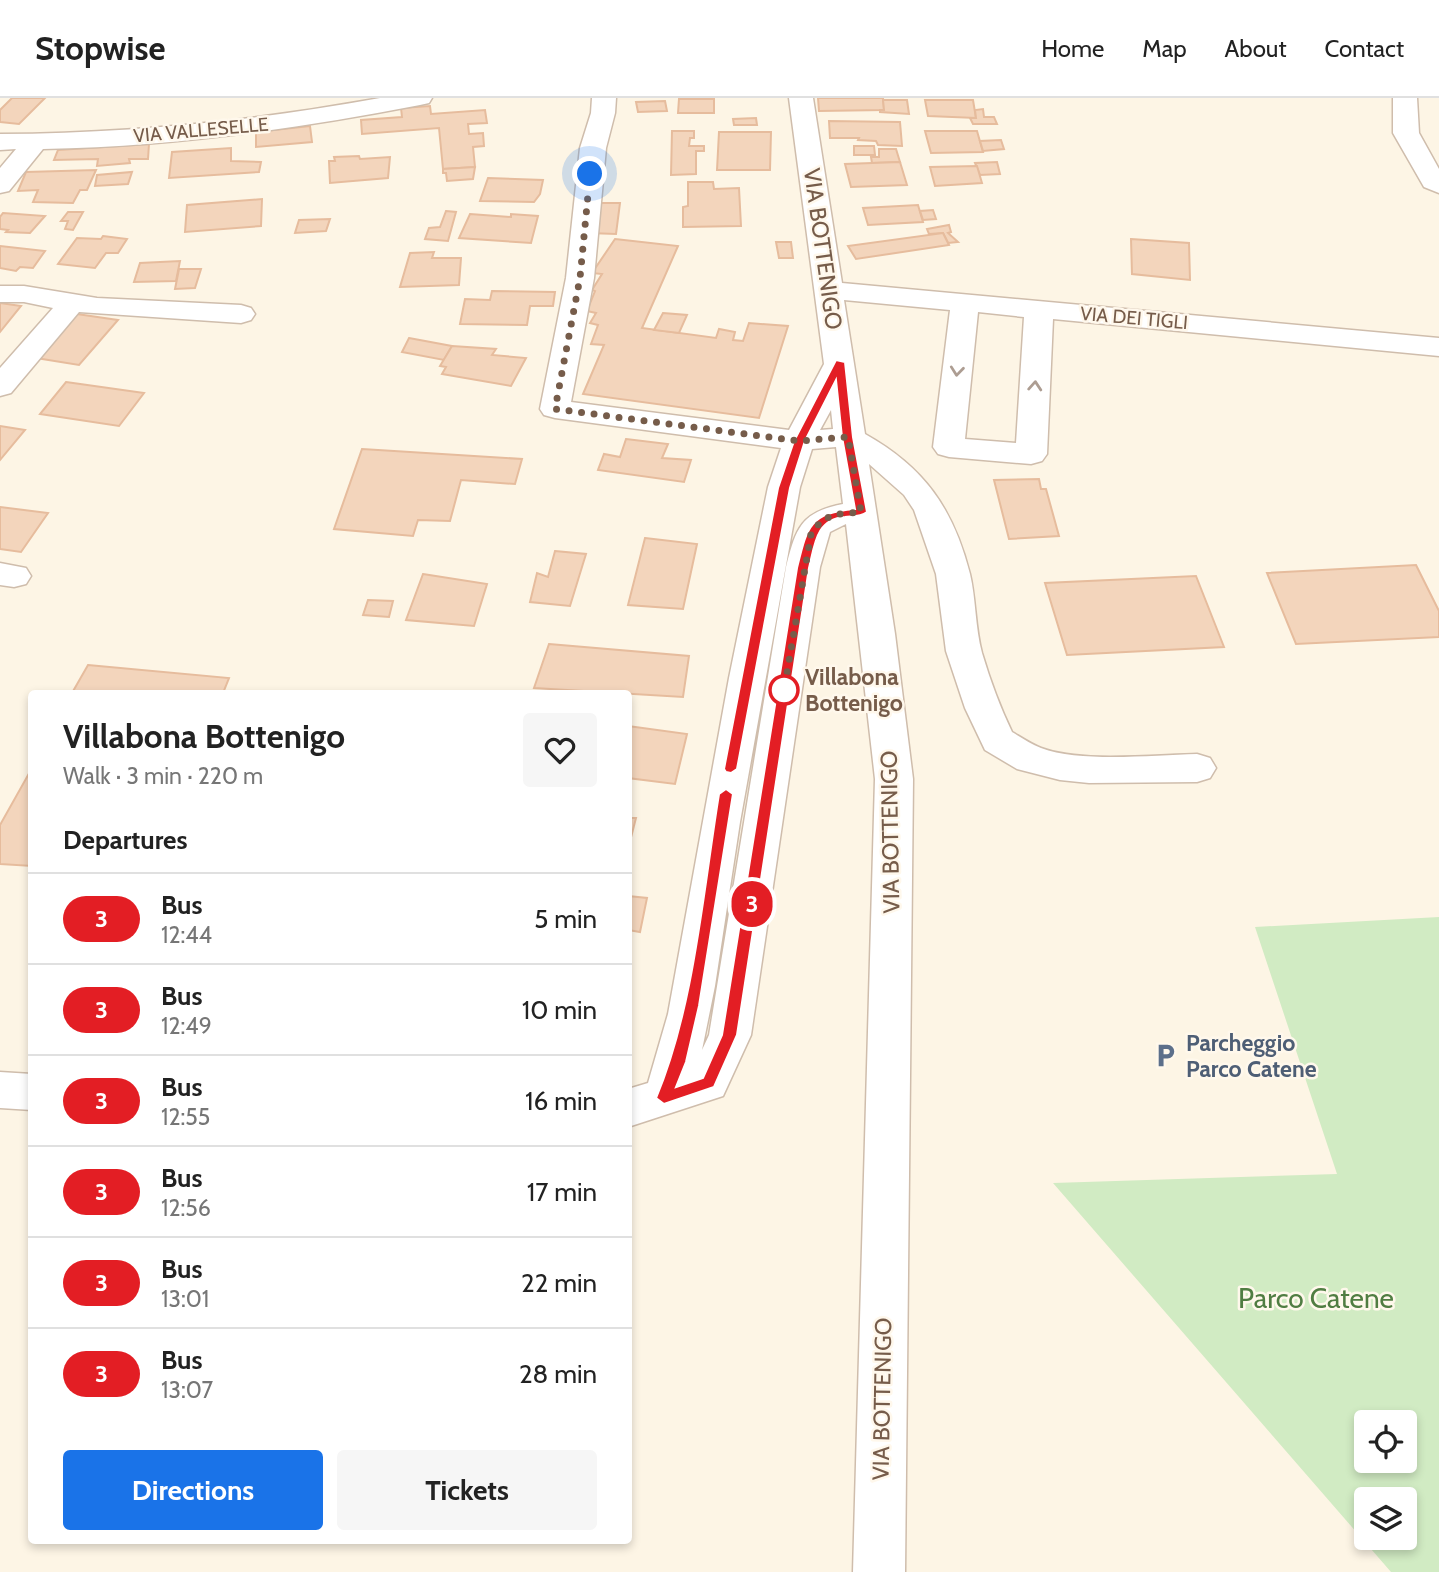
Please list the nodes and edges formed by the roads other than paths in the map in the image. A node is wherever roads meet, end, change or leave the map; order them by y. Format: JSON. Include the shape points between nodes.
{"nodes":[{"id":1,"x":420,"y":98,"type":"edge"},
{"id":2,"x":604,"y":98,"type":"edge"},
{"id":3,"x":801,"y":98,"type":"edge"},
{"id":4,"x":1405,"y":98,"type":"edge"},
{"id":5,"x":0,"y":142,"type":"edge"},
{"id":6,"x":35,"y":142,"type":"junction"},
{"id":7,"x":0,"y":185,"type":"edge"},
{"id":8,"x":1439,"y":185,"type":"edge"},
{"id":9,"x":829,"y":290,"type":"junction"},
{"id":10,"x":0,"y":293,"type":"edge"},
{"id":11,"x":72,"y":303,"type":"junction"},
{"id":12,"x":964,"y":303,"type":"junction"},
{"id":13,"x":1039,"y":310,"type":"junction"},
{"id":14,"x":241,"y":314,"type":"dead end"},
{"id":15,"x":1439,"y":347,"type":"edge"},
{"id":16,"x":840,"y":362,"type":"junction"},
{"id":17,"x":0,"y":387,"type":"edge"},
{"id":18,"x":848,"y":437,"type":"junction"},
{"id":19,"x":799,"y":441,"type":"junction"},
{"id":20,"x":861,"y":512,"type":"junction"},
{"id":21,"x":1197,"y":768,"type":"dead end"},
{"id":22,"x":0,"y":1090,"type":"edge"},
{"id":23,"x":28,"y":1092,"type":"edge"},
{"id":24,"x":646,"y":1103,"type":"edge"},
{"id":25,"x":879,"y":1572,"type":"edge"}],
"edges":[{"from":1,"to":6,"type":"street","name":"VIA VALLESELLE","via":[[274,124]]},
{"from":2,"to":19,"type":"street","via":[[593,148],[580,278],[555,409]]},
{"from":3,"to":9,"type":"street","name":"VIA BOTTENIGO"},
{"from":4,"to":8,"type":"street","via":[[1406,133]]},
{"from":5,"to":6,"type":"street","name":"VIA VALLESELLE"},
{"from":6,"to":7,"type":"street"},
{"from":9,"to":12,"type":"street","name":"VIA DEI TIGLI"},
{"from":9,"to":16,"type":"street","name":"VIA BOTTENIGO"},
{"from":10,"to":11,"type":"street"},
{"from":11,"to":14,"type":"street"},
{"from":11,"to":17,"type":"street"},
{"from":12,"to":13,"type":"street","name":"VIA DEI TIGLI"},
{"from":12,"to":13,"type":"street","one_way":true,"via":[[949,447],[1031,454]]},
{"from":13,"to":15,"type":"street","name":"VIA DEI TIGLI"},
{"from":16,"to":18,"type":"street","name":"VIA BOTTENIGO"},
{"from":16,"to":19,"type":"street"},
{"from":18,"to":19,"type":"street"},
{"from":18,"to":20,"type":"street","name":"VIA BOTTENIGO"},
{"from":18,"to":21,"type":"street","via":[[876,453],[930,508],[953,574],[964,651],[998,741],[1030,759],[1060,766]]},
{"from":19,"to":24,"type":"street","via":[[784,488],[756,627],[692,1006],[679,1062]]},
{"from":20,"to":24,"type":"street","via":[[820,520],[811,534],[730,1035],[708,1083]]},
{"from":20,"to":25,"type":"street","name":"VIA BOTTENIGO","via":[[894,779]]},
{"from":22,"to":23,"type":"street"}]}
